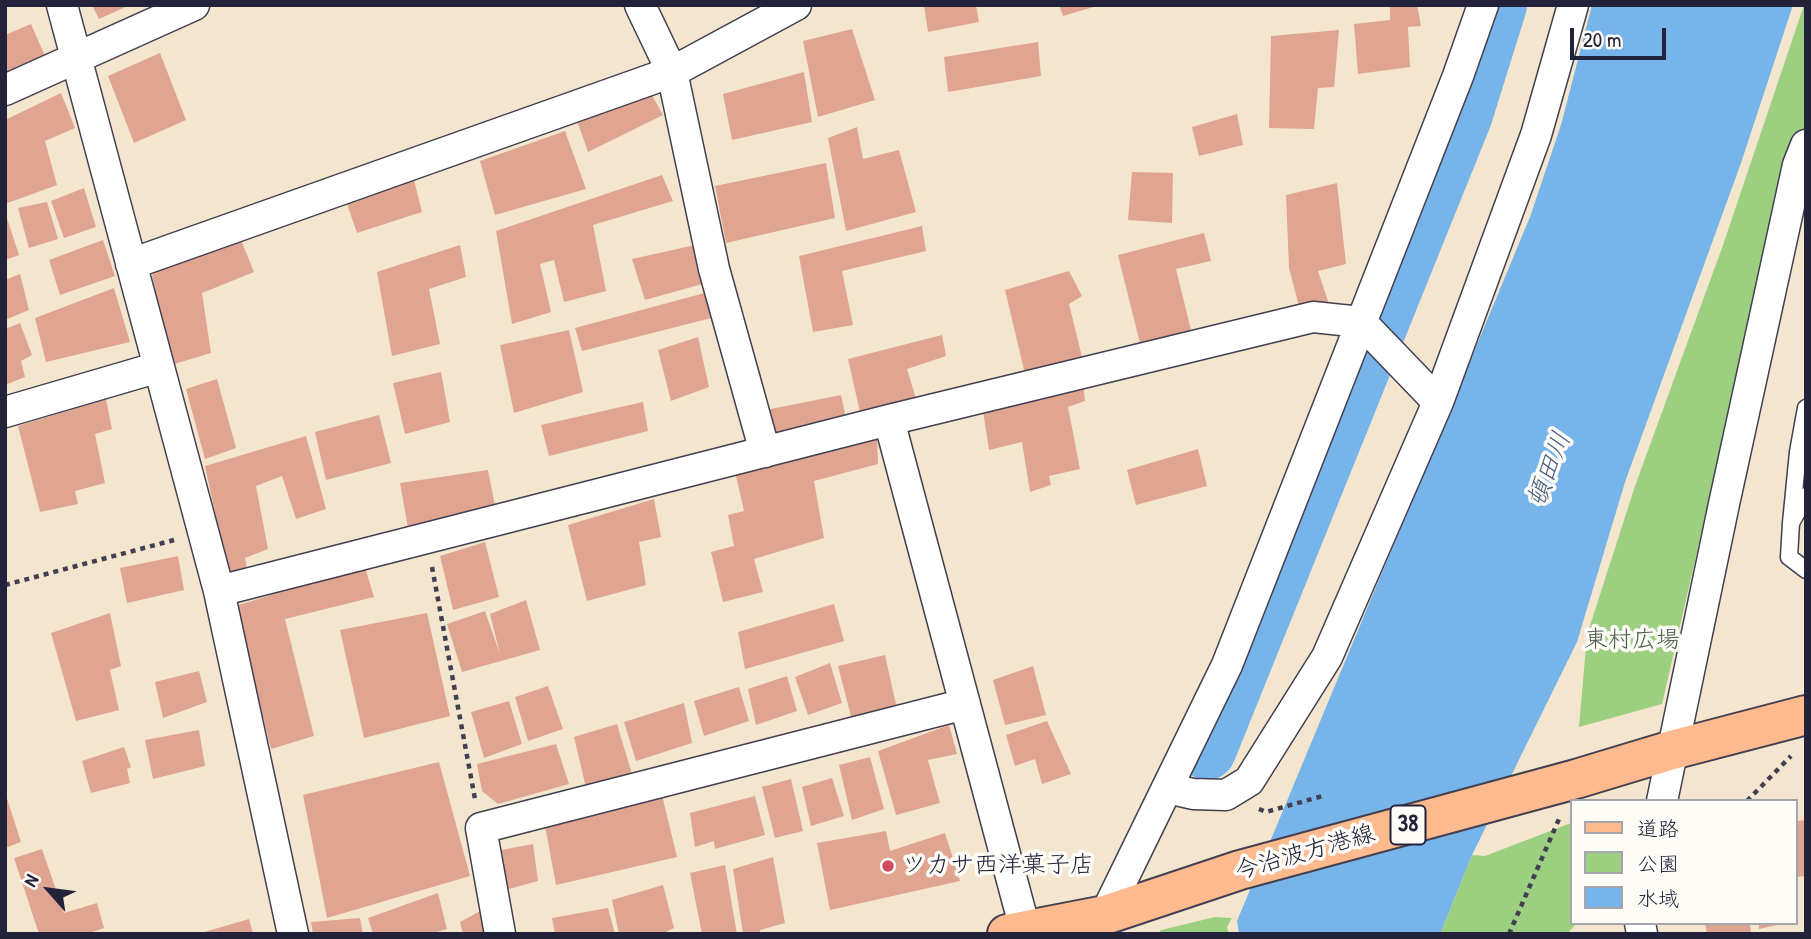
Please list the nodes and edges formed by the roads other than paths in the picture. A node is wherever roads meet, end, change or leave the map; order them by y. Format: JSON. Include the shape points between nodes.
{"nodes":[{"id":1,"x":62,"y":5,"type":"edge"},
{"id":2,"x":194,"y":5,"type":"edge"},
{"id":3,"x":640,"y":5,"type":"edge"},
{"id":4,"x":796,"y":5,"type":"edge"},
{"id":5,"x":1483,"y":5,"type":"edge"},
{"id":6,"x":1573,"y":5,"type":"edge"},
{"id":7,"x":76,"y":58,"type":"junction"},
{"id":8,"x":672,"y":72,"type":"junction"},
{"id":9,"x":5,"y":90,"type":"edge"},
{"id":10,"x":1806,"y":145,"type":"edge"},
{"id":11,"x":131,"y":264,"type":"junction"},
{"id":12,"x":1361,"y":322,"type":"junction"},
{"id":13,"x":159,"y":367,"type":"junction"},
{"id":14,"x":1438,"y":402,"type":"junction"},
{"id":15,"x":1806,"y":408,"type":"edge"},
{"id":16,"x":5,"y":412,"type":"edge"},
{"id":17,"x":889,"y":420,"type":"junction"},
{"id":18,"x":765,"y":452,"type":"junction"},
{"id":19,"x":1806,"y":496,"type":"edge"},
{"id":20,"x":1791,"y":523,"type":"junction"},
{"id":21,"x":1804,"y":563,"type":"edge"},
{"id":22,"x":219,"y":591,"type":"junction"},
{"id":23,"x":965,"y":704,"type":"junction"},
{"id":24,"x":1803,"y":731,"type":"edge"},
{"id":25,"x":1672,"y":750,"type":"junction"},
{"id":26,"x":1167,"y":788,"type":"junction"},
{"id":27,"x":1662,"y":799,"type":"edge"},
{"id":28,"x":1105,"y":915,"type":"junction"},
{"id":29,"x":1016,"y":932,"type":"edge"},
{"id":30,"x":293,"y":934,"type":"edge"},
{"id":31,"x":500,"y":934,"type":"edge"}],
"edges":[{"from":1,"to":7,"type":"street"},
{"from":2,"to":7,"type":"street"},
{"from":3,"to":8,"type":"street"},
{"from":4,"to":8,"type":"street"},
{"from":5,"to":12,"type":"street"},
{"from":6,"to":14,"type":"street","via":[[1536,135]]},
{"from":7,"to":9,"type":"street"},
{"from":7,"to":11,"type":"street"},
{"from":8,"to":11,"type":"street"},
{"from":8,"to":18,"type":"street","via":[[715,269]]},
{"from":10,"to":25,"type":"street"},
{"from":11,"to":13,"type":"street"},
{"from":12,"to":14,"type":"street"},
{"from":12,"to":17,"type":"street","via":[[1313,317]]},
{"from":12,"to":26,"type":"street","via":[[1227,665]]},
{"from":13,"to":16,"type":"street"},
{"from":13,"to":22,"type":"street"},
{"from":14,"to":26,"type":"street","via":[[1327,657],[1249,781],[1226,796]]},
{"from":15,"to":20,"type":"lane"},
{"from":17,"to":18,"type":"street"},
{"from":17,"to":23,"type":"street"},
{"from":18,"to":22,"type":"street"},
{"from":19,"to":20,"type":"lane"},
{"from":20,"to":21,"type":"lane","via":[[1789,556]]},
{"from":22,"to":30,"type":"street"},
{"from":23,"to":29,"type":"street"},
{"from":23,"to":31,"type":"street","via":[[481,828]]},
{"from":24,"to":25,"type":"main road","name":"今治波方港線","number":"38"},
{"from":25,"to":27,"type":"street"},
{"from":25,"to":28,"type":"main road","name":"今治波方港線","number":"38","via":[[1240,870]]},
{"from":26,"to":28,"type":"street"},
{"from":28,"to":29,"type":"main road","name":"今治波方港線","number":"38"}]}
